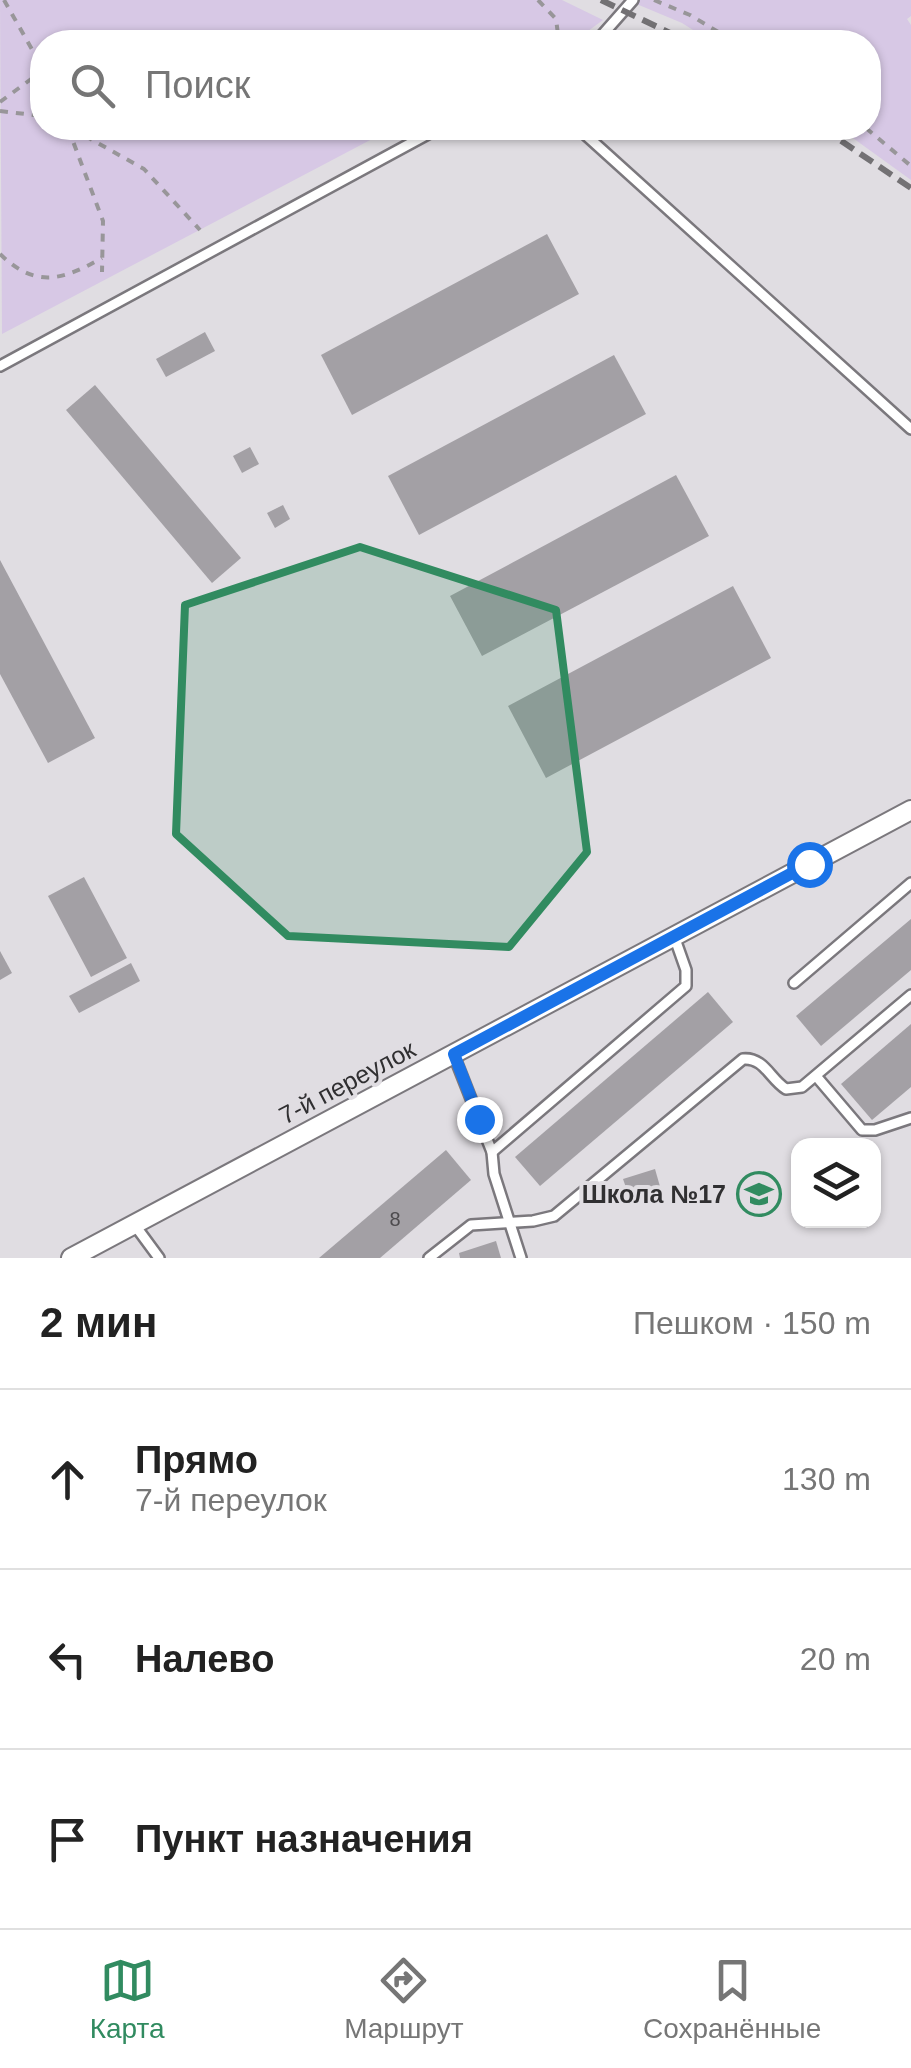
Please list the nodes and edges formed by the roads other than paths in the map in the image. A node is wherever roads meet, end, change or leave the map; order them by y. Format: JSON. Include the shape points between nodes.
{"nodes":[{"id":1,"x":633,"y":0,"type":"edge"},
{"id":2,"x":607,"y":30,"type":"edge"},
{"id":3,"x":417,"y":140,"type":"edge"},
{"id":4,"x":591,"y":140,"type":"edge"},
{"id":5,"x":0,"y":366,"type":"edge"},
{"id":6,"x":911,"y":429,"type":"edge"},
{"id":7,"x":911,"y":810,"type":"edge"},
{"id":8,"x":911,"y":883,"type":"edge"},
{"id":9,"x":674,"y":936,"type":"junction"},
{"id":10,"x":794,"y":983,"type":"dead end"},
{"id":11,"x":911,"y":995,"type":"edge"},
{"id":12,"x":454,"y":1054,"type":"junction"},
{"id":13,"x":816,"y":1076,"type":"junction"},
{"id":14,"x":911,"y":1118,"type":"edge"},
{"id":15,"x":492,"y":1152,"type":"junction"},
{"id":16,"x":510,"y":1222,"type":"junction"},
{"id":17,"x":134,"y":1224,"type":"junction"},
{"id":18,"x":71,"y":1258,"type":"edge"},
{"id":19,"x":159,"y":1258,"type":"edge"},
{"id":20,"x":429,"y":1258,"type":"edge"},
{"id":21,"x":521,"y":1258,"type":"edge"}],
"edges":[{"from":1,"to":2,"type":"lane"},
{"from":3,"to":5,"type":"lane"},
{"from":4,"to":6,"type":"lane"},
{"from":7,"to":9,"type":"street","name":"7-й переулок"},
{"from":8,"to":10,"type":"lane"},
{"from":9,"to":12,"type":"street","name":"7-й переулок"},
{"from":9,"to":15,"type":"lane","via":[[686,986]]},
{"from":11,"to":13,"type":"lane"},
{"from":12,"to":15,"type":"lane"},
{"from":12,"to":17,"type":"street","name":"7-й переулок"},
{"from":13,"to":14,"type":"lane","via":[[862,1130]]},
{"from":13,"to":16,"type":"lane","via":[[786,1090],[760,1063],[743,1059],[562,1210],[546,1219]]},
{"from":15,"to":16,"type":"lane"},
{"from":16,"to":20,"type":"lane","via":[[471,1225]]},
{"from":16,"to":21,"type":"lane"},
{"from":17,"to":18,"type":"street","name":"7-й переулок"},
{"from":17,"to":19,"type":"lane"}]}
